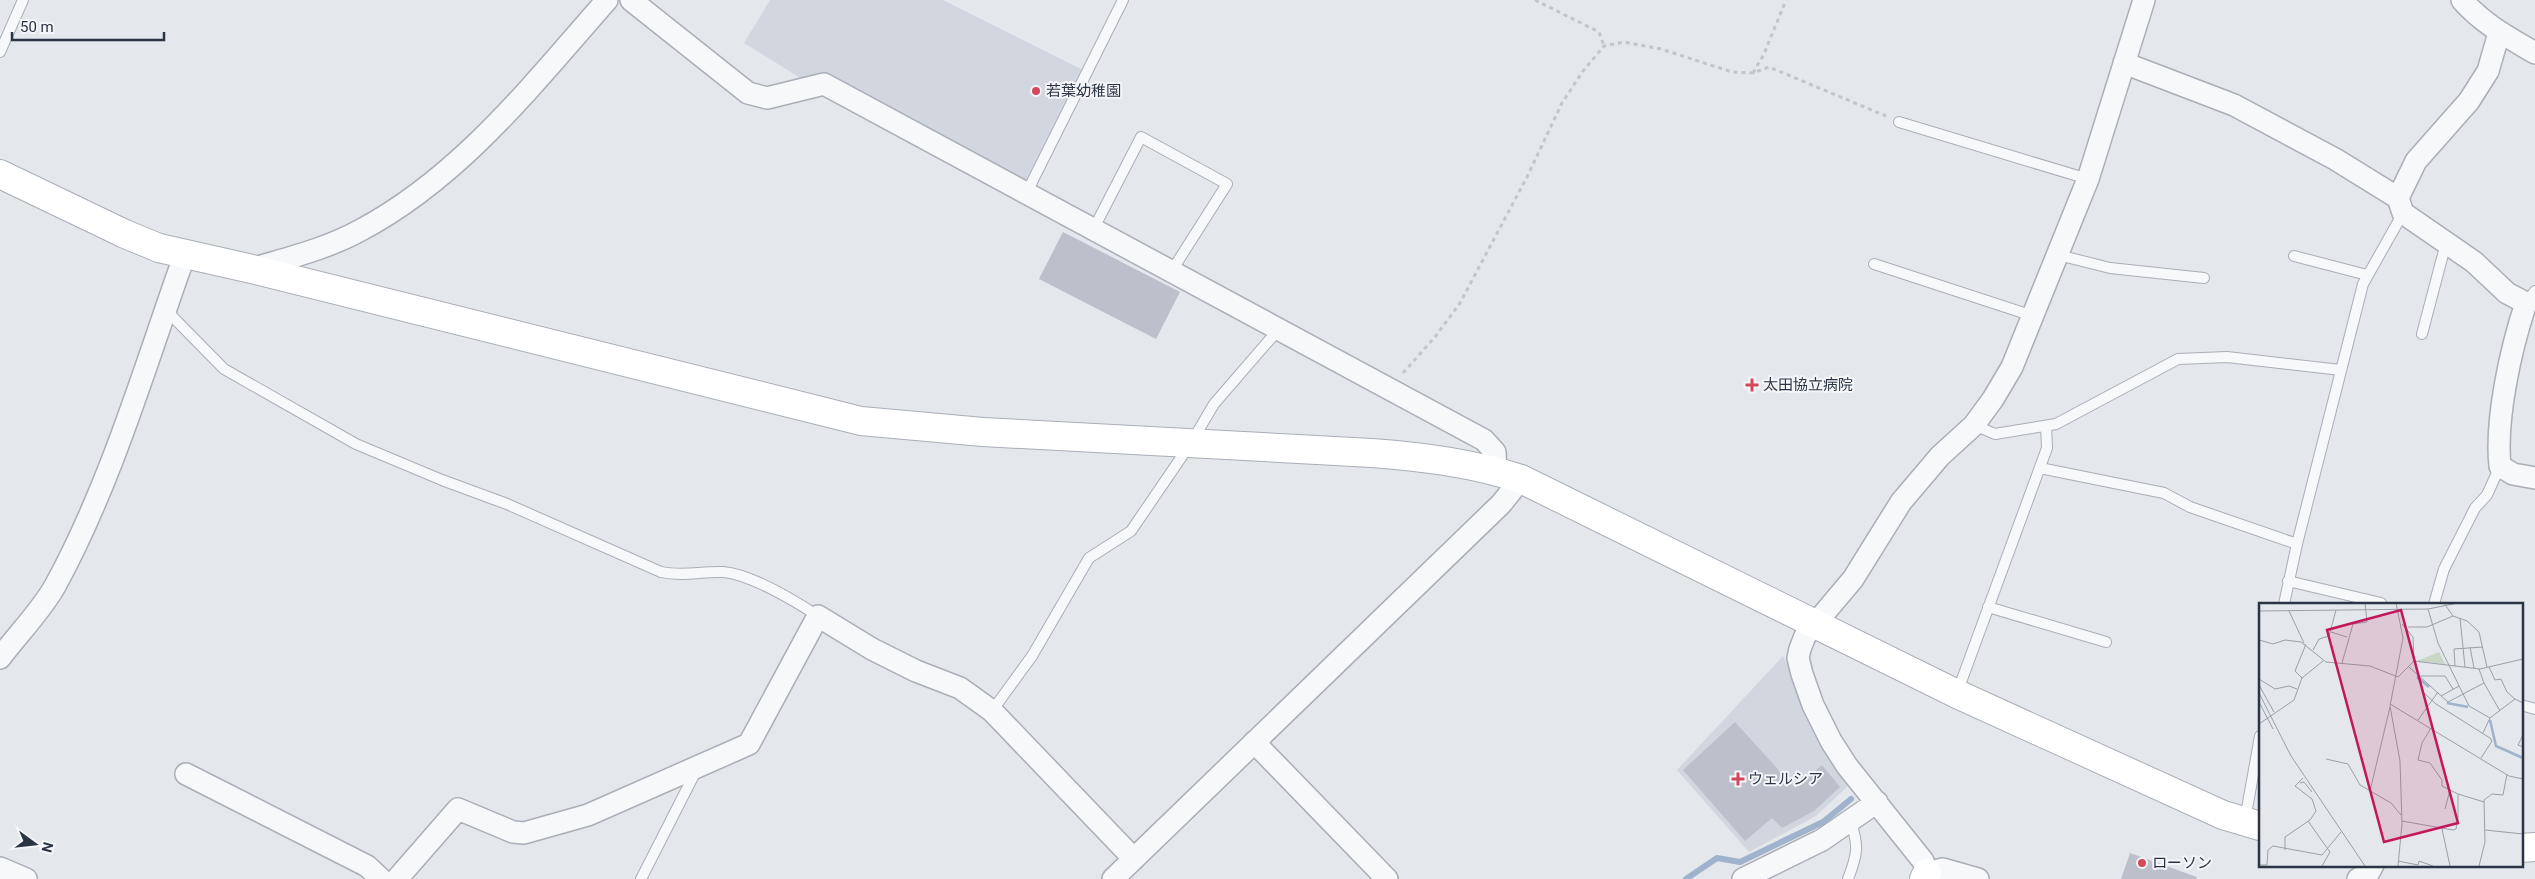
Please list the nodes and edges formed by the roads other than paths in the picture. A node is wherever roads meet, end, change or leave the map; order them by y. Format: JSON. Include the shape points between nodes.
{"nodes":[{"id":1,"x":23,"y":0,"type":"edge"},
{"id":2,"x":607,"y":0,"type":"edge"},
{"id":3,"x":630,"y":0,"type":"edge"},
{"id":4,"x":1123,"y":0,"type":"edge"},
{"id":5,"x":2144,"y":0,"type":"edge"},
{"id":6,"x":2462,"y":0,"type":"edge"},
{"id":7,"x":2499,"y":33,"type":"junction"},
{"id":8,"x":0,"y":52,"type":"edge"},
{"id":9,"x":2535,"y":53,"type":"edge"},
{"id":10,"x":2124,"y":63,"type":"junction"},
{"id":11,"x":1899,"y":122,"type":"road end"},
{"id":12,"x":0,"y":174,"type":"edge"},
{"id":13,"x":2088,"y":179,"type":"junction"},
{"id":14,"x":1026,"y":194,"type":"junction"},
{"id":15,"x":2400,"y":206,"type":"junction"},
{"id":16,"x":1093,"y":230,"type":"junction"},
{"id":17,"x":2446,"y":243,"type":"junction"},
{"id":18,"x":185,"y":254,"type":"junction"},
{"id":19,"x":2058,"y":255,"type":"junction"},
{"id":20,"x":2294,"y":256,"type":"dead end"},
{"id":21,"x":1874,"y":264,"type":"dead end"},
{"id":22,"x":252,"y":269,"type":"junction"},
{"id":23,"x":1171,"y":272,"type":"junction"},
{"id":24,"x":2367,"y":275,"type":"junction"},
{"id":25,"x":2204,"y":278,"type":"dead end"},
{"id":26,"x":2530,"y":297,"type":"edge"},
{"id":27,"x":165,"y":309,"type":"junction"},
{"id":28,"x":2033,"y":316,"type":"junction"},
{"id":29,"x":1278,"y":330,"type":"junction"},
{"id":30,"x":2422,"y":334,"type":"dead end"},
{"id":31,"x":2341,"y":370,"type":"junction"},
{"id":32,"x":1974,"y":426,"type":"junction"},
{"id":33,"x":2046,"y":426,"type":"junction"},
{"id":34,"x":1190,"y":443,"type":"junction"},
{"id":35,"x":2500,"y":466,"type":"junction"},
{"id":36,"x":2040,"y":468,"type":"junction"},
{"id":37,"x":1496,"y":470,"type":"junction"},
{"id":38,"x":1521,"y":478,"type":"junction"},
{"id":39,"x":2535,"y":478,"type":"edge"},
{"id":40,"x":2297,"y":544,"type":"junction"},
{"id":41,"x":2288,"y":581,"type":"junction"},
{"id":42,"x":2284,"y":603,"type":"edge"},
{"id":43,"x":2381,"y":603,"type":"edge"},
{"id":44,"x":2434,"y":603,"type":"edge"},
{"id":45,"x":1988,"y":607,"type":"junction"},
{"id":46,"x":818,"y":616,"type":"junction"},
{"id":47,"x":1815,"y":624,"type":"junction"},
{"id":48,"x":2106,"y":642,"type":"dead end"},
{"id":49,"x":0,"y":658,"type":"edge"},
{"id":50,"x":1957,"y":694,"type":"junction"},
{"id":51,"x":2522,"y":705,"type":"edge"},
{"id":52,"x":2535,"y":709,"type":"edge"},
{"id":53,"x":992,"y":711,"type":"junction"},
{"id":54,"x":1254,"y":742,"type":"junction"},
{"id":55,"x":2259,"y":747,"type":"edge"},
{"id":56,"x":700,"y":764,"type":"junction"},
{"id":57,"x":186,"y":774,"type":"dead end"},
{"id":58,"x":1877,"y":802,"type":"junction"},
{"id":59,"x":1850,"y":819,"type":"junction"},
{"id":60,"x":2252,"y":823,"type":"edge"},
{"id":61,"x":2535,"y":847,"type":"edge"},
{"id":62,"x":2522,"y":848,"type":"edge"},
{"id":63,"x":1134,"y":859,"type":"junction"},
{"id":64,"x":2373,"y":866,"type":"edge"},
{"id":65,"x":0,"y":868,"type":"edge"},
{"id":66,"x":1926,"y":877,"type":"edge"},
{"id":67,"x":1748,"y":878,"type":"edge"},
{"id":68,"x":26,"y":879,"type":"edge"},
{"id":69,"x":381,"y":879,"type":"edge"},
{"id":70,"x":397,"y":879,"type":"edge"},
{"id":71,"x":641,"y":879,"type":"edge"},
{"id":72,"x":1113,"y":879,"type":"edge"},
{"id":73,"x":1388,"y":879,"type":"edge"},
{"id":74,"x":1848,"y":879,"type":"edge"},
{"id":75,"x":1978,"y":879,"type":"edge"},
{"id":76,"x":2358,"y":879,"type":"edge"}],
"edges":[{"from":1,"to":8,"type":"lane"},
{"from":2,"to":22,"type":"street","via":[[496,126],[423,190],[359,231],[315,250]]},
{"from":3,"to":14,"type":"street","via":[[748,93],[767,98],[824,84]]},
{"from":4,"to":14,"type":"lane"},
{"from":5,"to":10,"type":"street"},
{"from":6,"to":7,"type":"street"},
{"from":7,"to":9,"type":"street"},
{"from":7,"to":15,"type":"street","via":[[2488,71],[2469,101],[2416,161]]},
{"from":10,"to":13,"type":"street"},
{"from":10,"to":15,"type":"street","via":[[2234,105],[2335,159]]},
{"from":11,"to":13,"type":"lane"},
{"from":12,"to":18,"type":"street","via":[[125,234],[159,248]]},
{"from":13,"to":19,"type":"street"},
{"from":14,"to":16,"type":"street"},
{"from":15,"to":17,"type":"street"},
{"from":15,"to":24,"type":"lane"},
{"from":16,"to":23,"type":"street"},
{"from":16,"to":23,"type":"lane","via":[[1141,137],[1227,184]]},
{"from":17,"to":26,"type":"street","via":[[2474,262],[2507,293]]},
{"from":17,"to":30,"type":"lane"},
{"from":18,"to":22,"type":"street"},
{"from":18,"to":27,"type":"street"},
{"from":19,"to":25,"type":"lane","via":[[2110,268]]},
{"from":19,"to":28,"type":"street"},
{"from":20,"to":24,"type":"lane"},
{"from":21,"to":28,"type":"lane"},
{"from":22,"to":34,"type":"street","via":[[861,421]]},
{"from":23,"to":29,"type":"street"},
{"from":24,"to":31,"type":"lane"},
{"from":26,"to":35,"type":"street","via":[[2517,330],[2505,394],[2498,452]]},
{"from":27,"to":46,"type":"lane","via":[[224,369],[356,444],[507,504],[661,572],[679,576],[724,572],[766,587]]},
{"from":27,"to":49,"type":"street","via":[[119,442],[77,542],[54,587]]},
{"from":28,"to":32,"type":"street","via":[[2003,384]]},
{"from":29,"to":34,"type":"lane","via":[[1214,404]]},
{"from":29,"to":37,"type":"street","via":[[1484,440],[1495,452]]},
{"from":31,"to":33,"type":"lane","via":[[2227,357],[2178,359],[2056,424]]},
{"from":31,"to":40,"type":"lane"},
{"from":32,"to":33,"type":"lane","via":[[1996,434]]},
{"from":32,"to":47,"type":"street","via":[[1915,483],[1853,579]]},
{"from":33,"to":36,"type":"lane","via":[[2047,448]]},
{"from":34,"to":37,"type":"street","via":[[1422,457]]},
{"from":34,"to":53,"type":"lane","via":[[1131,531],[1089,558],[1032,656]]},
{"from":35,"to":39,"type":"street","via":[[2513,474]]},
{"from":35,"to":44,"type":"lane","via":[[2444,569]]},
{"from":36,"to":40,"type":"lane","via":[[2164,493],[2190,506]]},
{"from":36,"to":45,"type":"lane"},
{"from":37,"to":38,"type":"street"},
{"from":38,"to":47,"type":"street"},
{"from":38,"to":54,"type":"street","via":[[1501,504]]},
{"from":40,"to":41,"type":"lane"},
{"from":41,"to":42,"type":"lane"},
{"from":41,"to":43,"type":"lane"},
{"from":45,"to":48,"type":"lane"},
{"from":45,"to":50,"type":"lane"},
{"from":46,"to":53,"type":"street","via":[[872,649],[960,688]]},
{"from":46,"to":56,"type":"street","via":[[749,744]]},
{"from":47,"to":50,"type":"street"},
{"from":47,"to":58,"type":"street","via":[[1804,636],[1798,658],[1813,706],[1830,741]]},
{"from":50,"to":60,"type":"street","via":[[2224,815]]},
{"from":51,"to":52,"type":"lane"},
{"from":53,"to":63,"type":"street"},
{"from":54,"to":63,"type":"street"},
{"from":54,"to":73,"type":"street"},
{"from":55,"to":60,"type":"lane"},
{"from":56,"to":70,"type":"street","via":[[588,814],[524,833],[513,832],[458,809]]},
{"from":56,"to":71,"type":"lane"},
{"from":57,"to":69,"type":"street","via":[[367,866]]},
{"from":58,"to":59,"type":"street"},
{"from":58,"to":66,"type":"street","via":[[1923,861]]},
{"from":59,"to":67,"type":"street","via":[[1822,840]]},
{"from":59,"to":74,"type":"lane","via":[[1857,855]]},
{"from":61,"to":62,"type":"street"},
{"from":63,"to":72,"type":"street"},
{"from":64,"to":76,"type":"street","via":[[2368,874]]},
{"from":65,"to":68,"type":"street"},
{"from":66,"to":75,"type":"street","via":[[1943,869]]}]}
